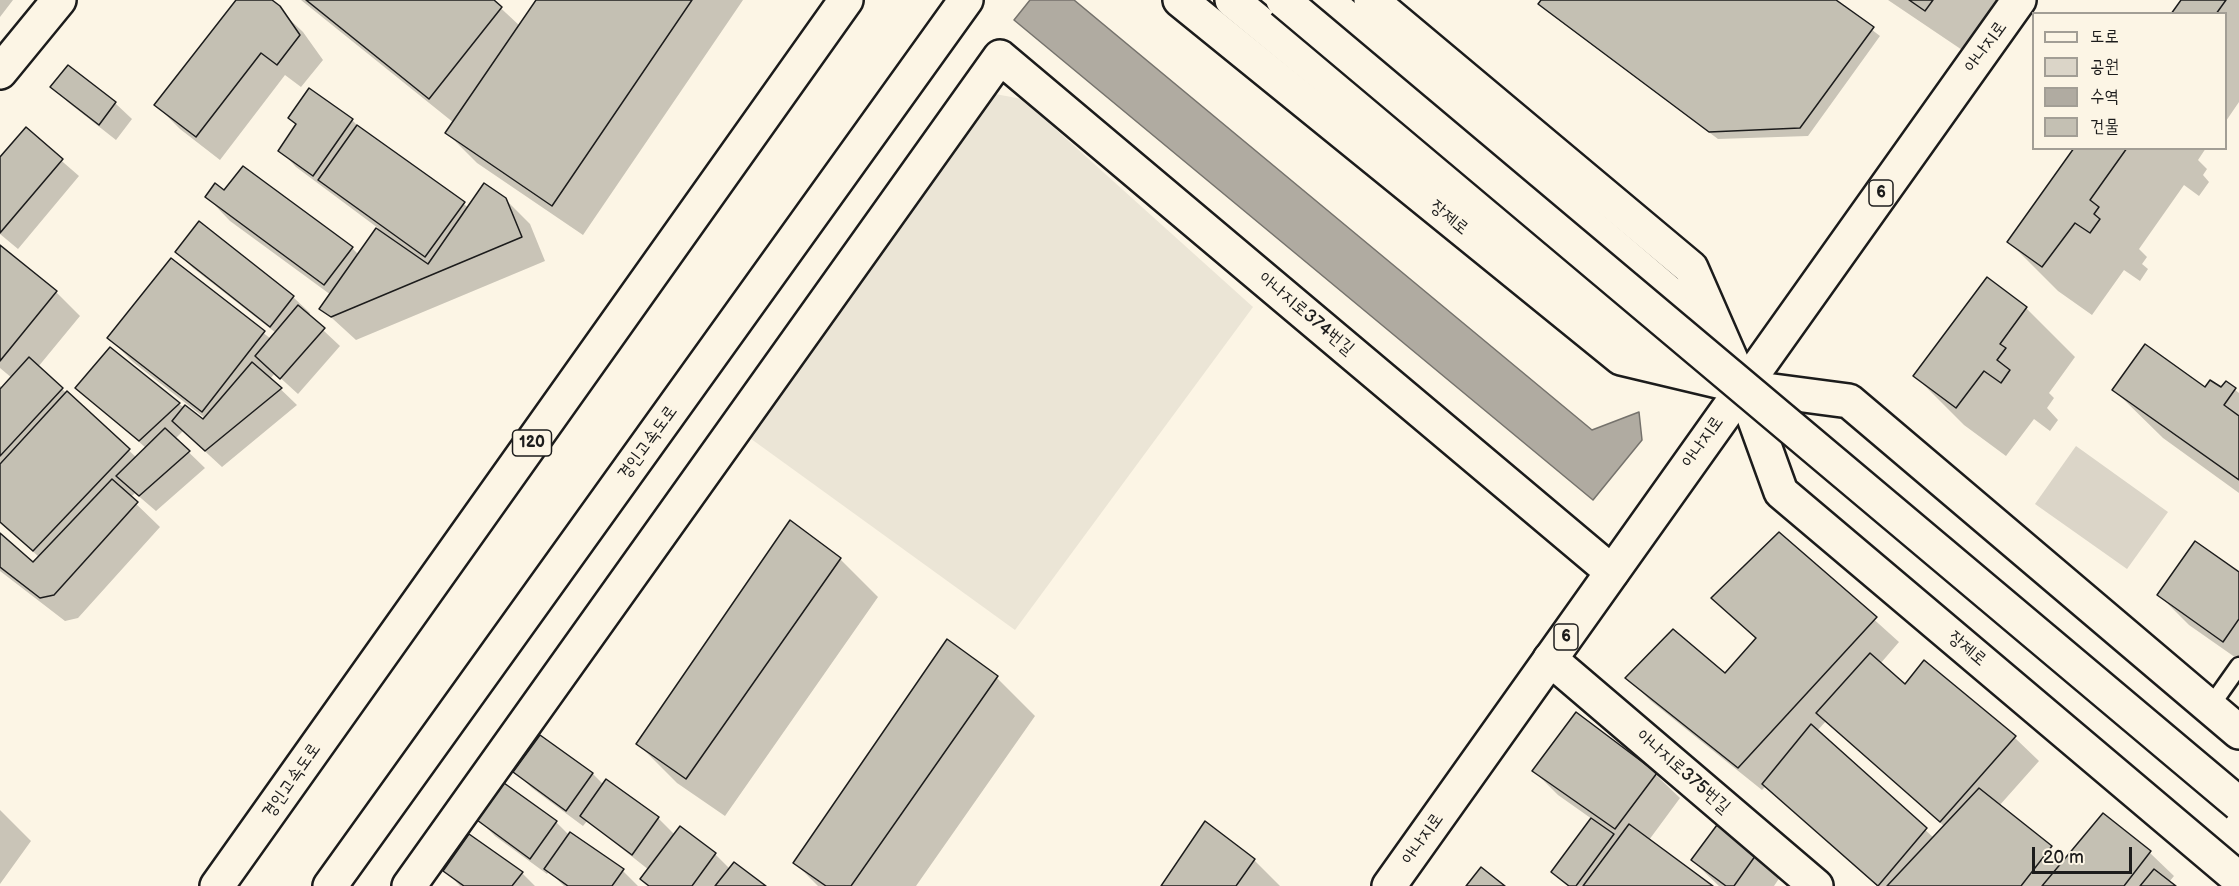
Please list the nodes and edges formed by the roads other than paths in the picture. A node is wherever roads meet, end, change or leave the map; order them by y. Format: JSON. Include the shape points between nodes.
{"nodes":[{"id":1,"x":59,"y":0,"type":"edge"},
{"id":2,"x":846,"y":0,"type":"edge"},
{"id":3,"x":1180,"y":0,"type":"edge"},
{"id":4,"x":1232,"y":0,"type":"edge"},
{"id":5,"x":1283,"y":0,"type":"edge"},
{"id":6,"x":1326,"y":0,"type":"edge"},
{"id":7,"x":1371,"y":0,"type":"edge"},
{"id":8,"x":2019,"y":0,"type":"edge"},
{"id":9,"x":965,"y":2,"type":"edge"},
{"id":10,"x":0,"y":72,"type":"edge"},
{"id":11,"x":1743,"y":387,"type":"junction"},
{"id":12,"x":1612,"y":572,"type":"junction"},
{"id":13,"x":1550,"y":659,"type":"junction"},
{"id":14,"x":2239,"y":666,"type":"edge"},
{"id":15,"x":2210,"y":707,"type":"junction"},
{"id":16,"x":2239,"y":732,"type":"edge"},
{"id":17,"x":2239,"y":804,"type":"edge"},
{"id":18,"x":2239,"y":879,"type":"edge"},
{"id":19,"x":1803,"y":882,"type":"edge"},
{"id":20,"x":218,"y":886,"type":"edge"},
{"id":21,"x":330,"y":886,"type":"edge"},
{"id":22,"x":409,"y":886,"type":"edge"},
{"id":23,"x":1389,"y":886,"type":"edge"}],
"edges":[{"from":1,"to":10,"type":"main road"},
{"from":2,"to":20,"type":"main road","name":"경인고속도로","number":"120"},
{"from":3,"to":11,"type":"main road","name":"장제로","via":[[1621,358]]},
{"from":4,"to":11,"type":"main road","via":[[1641,336]]},
{"from":5,"to":17,"type":"main road","bridge":true},
{"from":6,"to":11,"type":"main road","via":[[1675,298]]},
{"from":7,"to":11,"type":"main road","name":"장제로","via":[[1690,268]]},
{"from":8,"to":11,"type":"main road","name":"아나지로","number":"6"},
{"from":9,"to":21,"type":"main road","name":"경인고속도로"},
{"from":11,"to":12,"type":"main road","name":"아나지로","number":"6"},
{"from":11,"to":15,"type":"main road","name":"장제로","via":[[1849,401]]},
{"from":11,"to":18,"type":"main road","name":"장제로","via":[[1781,492]]},
{"from":12,"to":13,"type":"main road","name":"아나지로","number":"6"},
{"from":12,"to":22,"type":"main road","name":"아나지로374번길","via":[[1000,57]]},
{"from":13,"to":19,"type":"main road","name":"아나지로375번길"},
{"from":13,"to":23,"type":"main road","name":"아나지로","number":"6"},
{"from":14,"to":15,"type":"lane"},
{"from":15,"to":16,"type":"main road","name":"장제로"}]}
